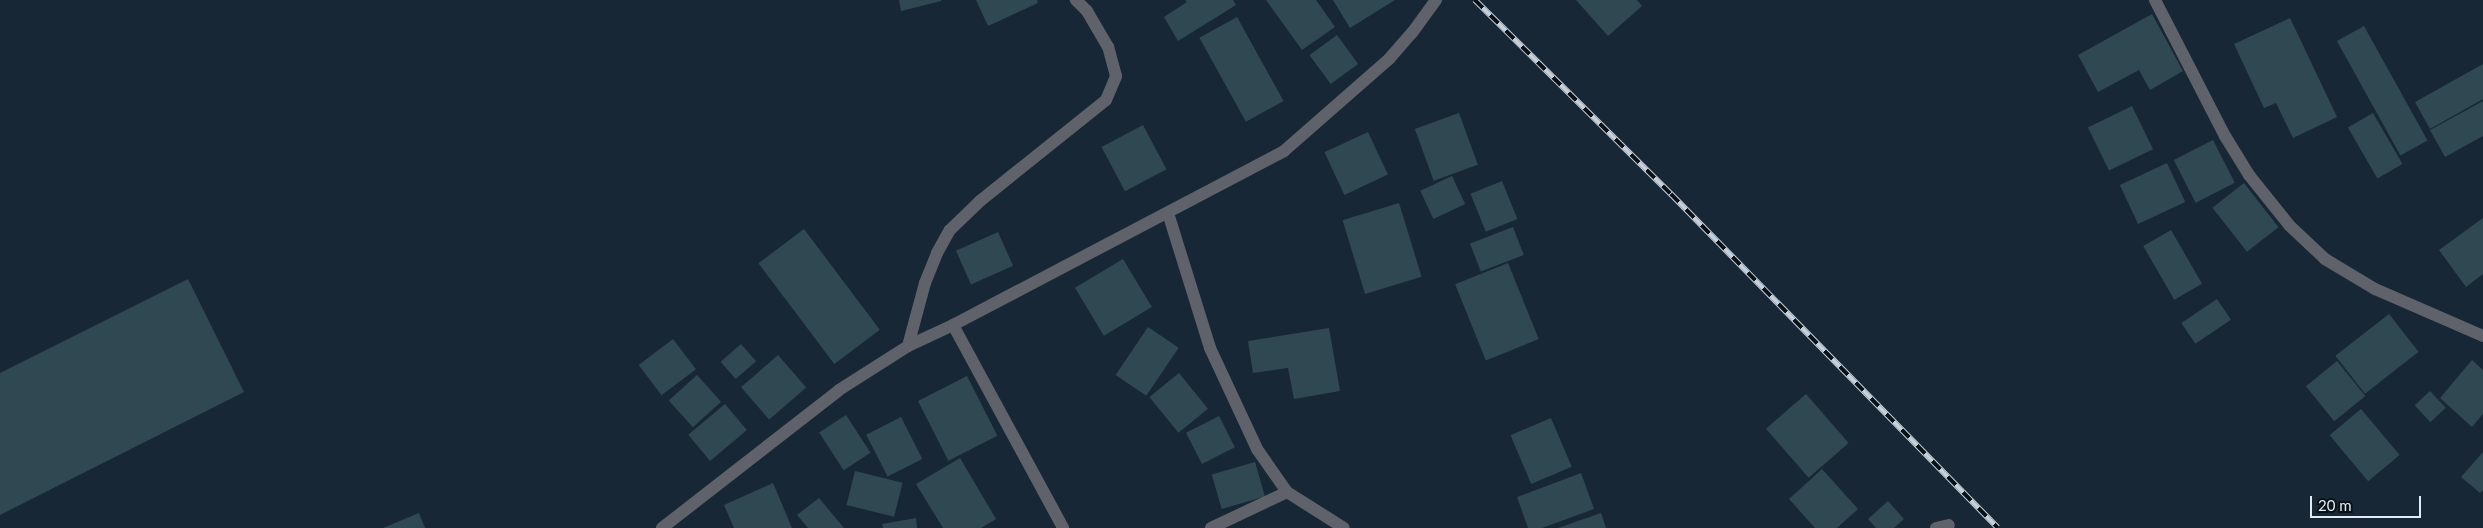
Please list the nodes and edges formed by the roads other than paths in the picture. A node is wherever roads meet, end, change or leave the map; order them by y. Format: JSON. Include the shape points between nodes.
{"nodes":[{"id":1,"x":1076,"y":0,"type":"edge"},
{"id":2,"x":1436,"y":0,"type":"edge"},
{"id":3,"x":2155,"y":0,"type":"edge"},
{"id":4,"x":1168,"y":212,"type":"junction"},
{"id":5,"x":953,"y":325,"type":"junction"},
{"id":6,"x":2483,"y":336,"type":"edge"},
{"id":7,"x":908,"y":346,"type":"junction"},
{"id":8,"x":1287,"y":492,"type":"junction"},
{"id":9,"x":1949,"y":525,"type":"dead end"},
{"id":10,"x":662,"y":528,"type":"edge"},
{"id":11,"x":1063,"y":528,"type":"edge"},
{"id":12,"x":1211,"y":528,"type":"edge"},
{"id":13,"x":1344,"y":528,"type":"edge"},
{"id":14,"x":1936,"y":528,"type":"edge"}],
"edges":[{"from":1,"to":7,"type":"street","via":[[1087,11],[1108,47],[1116,76],[1106,100],[980,201],[950,230],[925,283]]},
{"from":2,"to":4,"type":"street","via":[[1389,59],[1284,151]]},
{"from":3,"to":6,"type":"street","via":[[2225,136],[2249,175],[2290,226],[2325,259],[2375,289]]},
{"from":4,"to":5,"type":"street"},
{"from":4,"to":8,"type":"street","via":[[1210,348],[1258,449]]},
{"from":5,"to":7,"type":"street"},
{"from":5,"to":11,"type":"street"},
{"from":7,"to":10,"type":"street","via":[[839,390]]},
{"from":8,"to":12,"type":"street"},
{"from":8,"to":13,"type":"street"},
{"from":9,"to":14,"type":"street"}]}
